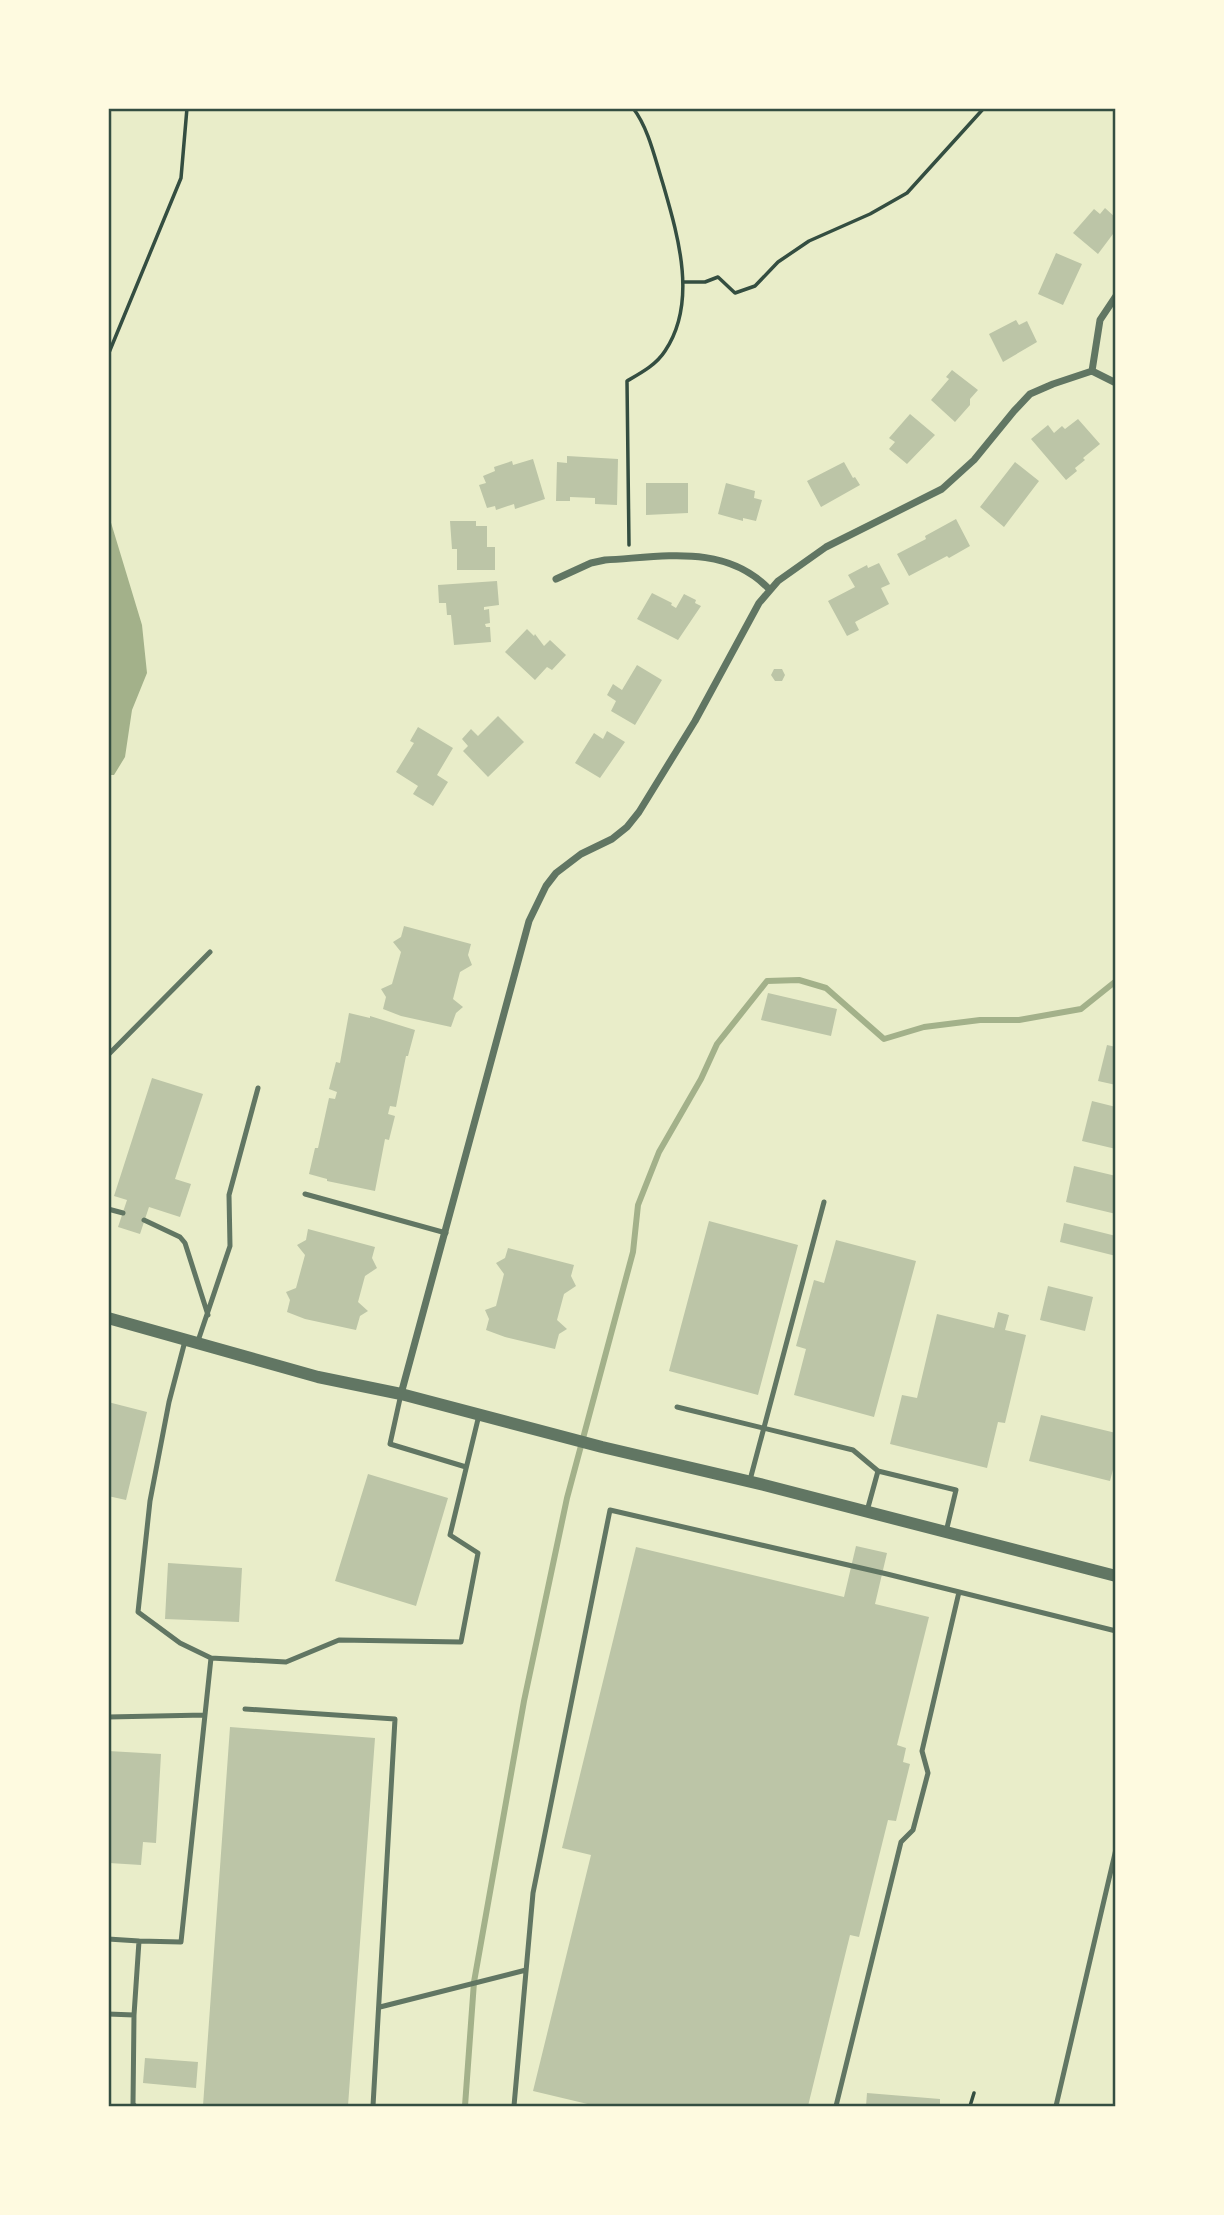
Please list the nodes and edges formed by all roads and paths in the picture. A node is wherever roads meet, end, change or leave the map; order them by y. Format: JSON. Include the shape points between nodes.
{"nodes":[{"id":1,"x":187,"y":108,"type":"edge"},
{"id":2,"x":633,"y":108,"type":"edge"},
{"id":3,"x":984,"y":108,"type":"edge"},
{"id":4,"x":684,"y":282,"type":"junction"},
{"id":5,"x":1115,"y":296,"type":"edge"},
{"id":6,"x":108,"y":355,"type":"edge"},
{"id":7,"x":1092,"y":371,"type":"junction"},
{"id":8,"x":1115,"y":383,"type":"edge"},
{"id":9,"x":630,"y":559,"type":"junction"},
{"id":10,"x":556,"y":579,"type":"dead end"},
{"id":11,"x":770,"y":590,"type":"junction"},
{"id":12,"x":210,"y":952,"type":"dead end"},
{"id":13,"x":108,"y":1055,"type":"edge"},
{"id":14,"x":258,"y":1088,"type":"dead end"},
{"id":15,"x":305,"y":1194,"type":"dead end"},
{"id":16,"x":824,"y":1202,"type":"dead end"},
{"id":17,"x":108,"y":1209,"type":"edge"},
{"id":18,"x":123,"y":1213,"type":"dead end"},
{"id":19,"x":144,"y":1220,"type":"dead end"},
{"id":20,"x":446,"y":1233,"type":"junction"},
{"id":21,"x":208,"y":1315,"type":"junction"},
{"id":22,"x":108,"y":1318,"type":"edge"},
{"id":23,"x":191,"y":1342,"type":"junction"},
{"id":24,"x":401,"y":1394,"type":"junction"},
{"id":25,"x":677,"y":1407,"type":"dead end"},
{"id":26,"x":479,"y":1415,"type":"junction"},
{"id":27,"x":764,"y":1429,"type":"junction"},
{"id":28,"x":466,"y":1467,"type":"junction"},
{"id":29,"x":878,"y":1471,"type":"junction"},
{"id":30,"x":750,"y":1481,"type":"junction"},
{"id":31,"x":867,"y":1511,"type":"junction"},
{"id":32,"x":946,"y":1532,"type":"junction"},
{"id":33,"x":1115,"y":1576,"type":"edge"},
{"id":34,"x":959,"y":1592,"type":"junction"},
{"id":35,"x":1115,"y":1631,"type":"edge"},
{"id":36,"x":211,"y":1658,"type":"junction"},
{"id":37,"x":245,"y":1709,"type":"dead end"},
{"id":38,"x":205,"y":1715,"type":"junction"},
{"id":39,"x":108,"y":1717,"type":"edge"},
{"id":40,"x":1115,"y":1849,"type":"edge"},
{"id":41,"x":108,"y":1939,"type":"edge"},
{"id":42,"x":139,"y":1941,"type":"junction"},
{"id":43,"x":526,"y":1970,"type":"junction"},
{"id":44,"x":380,"y":2007,"type":"junction"},
{"id":45,"x":108,"y":2014,"type":"edge"},
{"id":46,"x":134,"y":2015,"type":"junction"},
{"id":47,"x":974,"y":2093,"type":"dead end"},
{"id":48,"x":135,"y":2106,"type":"edge"},
{"id":49,"x":373,"y":2106,"type":"edge"},
{"id":50,"x":514,"y":2106,"type":"edge"},
{"id":51,"x":836,"y":2106,"type":"edge"},
{"id":52,"x":970,"y":2106,"type":"edge"},
{"id":53,"x":1056,"y":2106,"type":"edge"}],
"edges":[{"from":1,"to":6,"type":"path","via":[[181,178]]},
{"from":2,"to":4,"type":"path","via":[[670,208]]},
{"from":3,"to":4,"type":"path","via":[[907,193],[809,241],[778,262],[755,286],[735,293],[718,277]]},
{"from":4,"to":9,"type":"path","via":[[678,324],[665,352],[627,381]]},
{"from":5,"to":7,"type":"street","via":[[1100,320]]},
{"from":7,"to":8,"type":"street"},
{"from":7,"to":11,"type":"street","via":[[1030,394],[974,460],[942,489],[826,547]]},
{"from":9,"to":10,"type":"street","via":[[591,563]]},
{"from":9,"to":11,"type":"street","via":[[712,557],[736,565]]},
{"from":11,"to":20,"type":"street","via":[[639,812],[612,839],[566,864],[537,901]]},
{"from":12,"to":13,"type":"lane"},
{"from":14,"to":21,"type":"lane","via":[[229,1195],[230,1246]]},
{"from":15,"to":20,"type":"lane"},
{"from":16,"to":27,"type":"lane"},
{"from":17,"to":18,"type":"lane"},
{"from":19,"to":21,"type":"lane","via":[[185,1243]]},
{"from":20,"to":24,"type":"street"},
{"from":21,"to":23,"type":"lane"},
{"from":22,"to":23,"type":"street"},
{"from":23,"to":24,"type":"street"},
{"from":23,"to":36,"type":"lane","via":[[169,1402],[150,1501],[138,1612],[180,1643]]},
{"from":24,"to":26,"type":"street"},
{"from":24,"to":28,"type":"lane","via":[[390,1444]]},
{"from":25,"to":27,"type":"lane"},
{"from":26,"to":28,"type":"lane"},
{"from":26,"to":30,"type":"street"},
{"from":27,"to":29,"type":"lane","via":[[853,1450]]},
{"from":27,"to":30,"type":"lane"},
{"from":28,"to":36,"type":"lane","via":[[450,1535],[478,1553],[461,1642],[339,1640],[286,1662]]},
{"from":29,"to":31,"type":"lane"},
{"from":29,"to":32,"type":"lane","via":[[956,1490]]},
{"from":30,"to":31,"type":"street"},
{"from":31,"to":32,"type":"street"},
{"from":32,"to":33,"type":"street"},
{"from":34,"to":35,"type":"lane"},
{"from":34,"to":43,"type":"lane","via":[[610,1510],[533,1893]]},
{"from":34,"to":51,"type":"lane","via":[[922,1751],[928,1773],[913,1830],[901,1842]]},
{"from":36,"to":38,"type":"lane"},
{"from":37,"to":44,"type":"lane","via":[[395,1719]]},
{"from":38,"to":39,"type":"lane"},
{"from":38,"to":42,"type":"lane","via":[[181,1942]]},
{"from":40,"to":53,"type":"lane"},
{"from":41,"to":42,"type":"lane"},
{"from":42,"to":46,"type":"lane"},
{"from":43,"to":44,"type":"lane"},
{"from":43,"to":50,"type":"lane"},
{"from":44,"to":49,"type":"lane"},
{"from":45,"to":46,"type":"lane"},
{"from":46,"to":48,"type":"lane"},
{"from":47,"to":52,"type":"path"}]}
